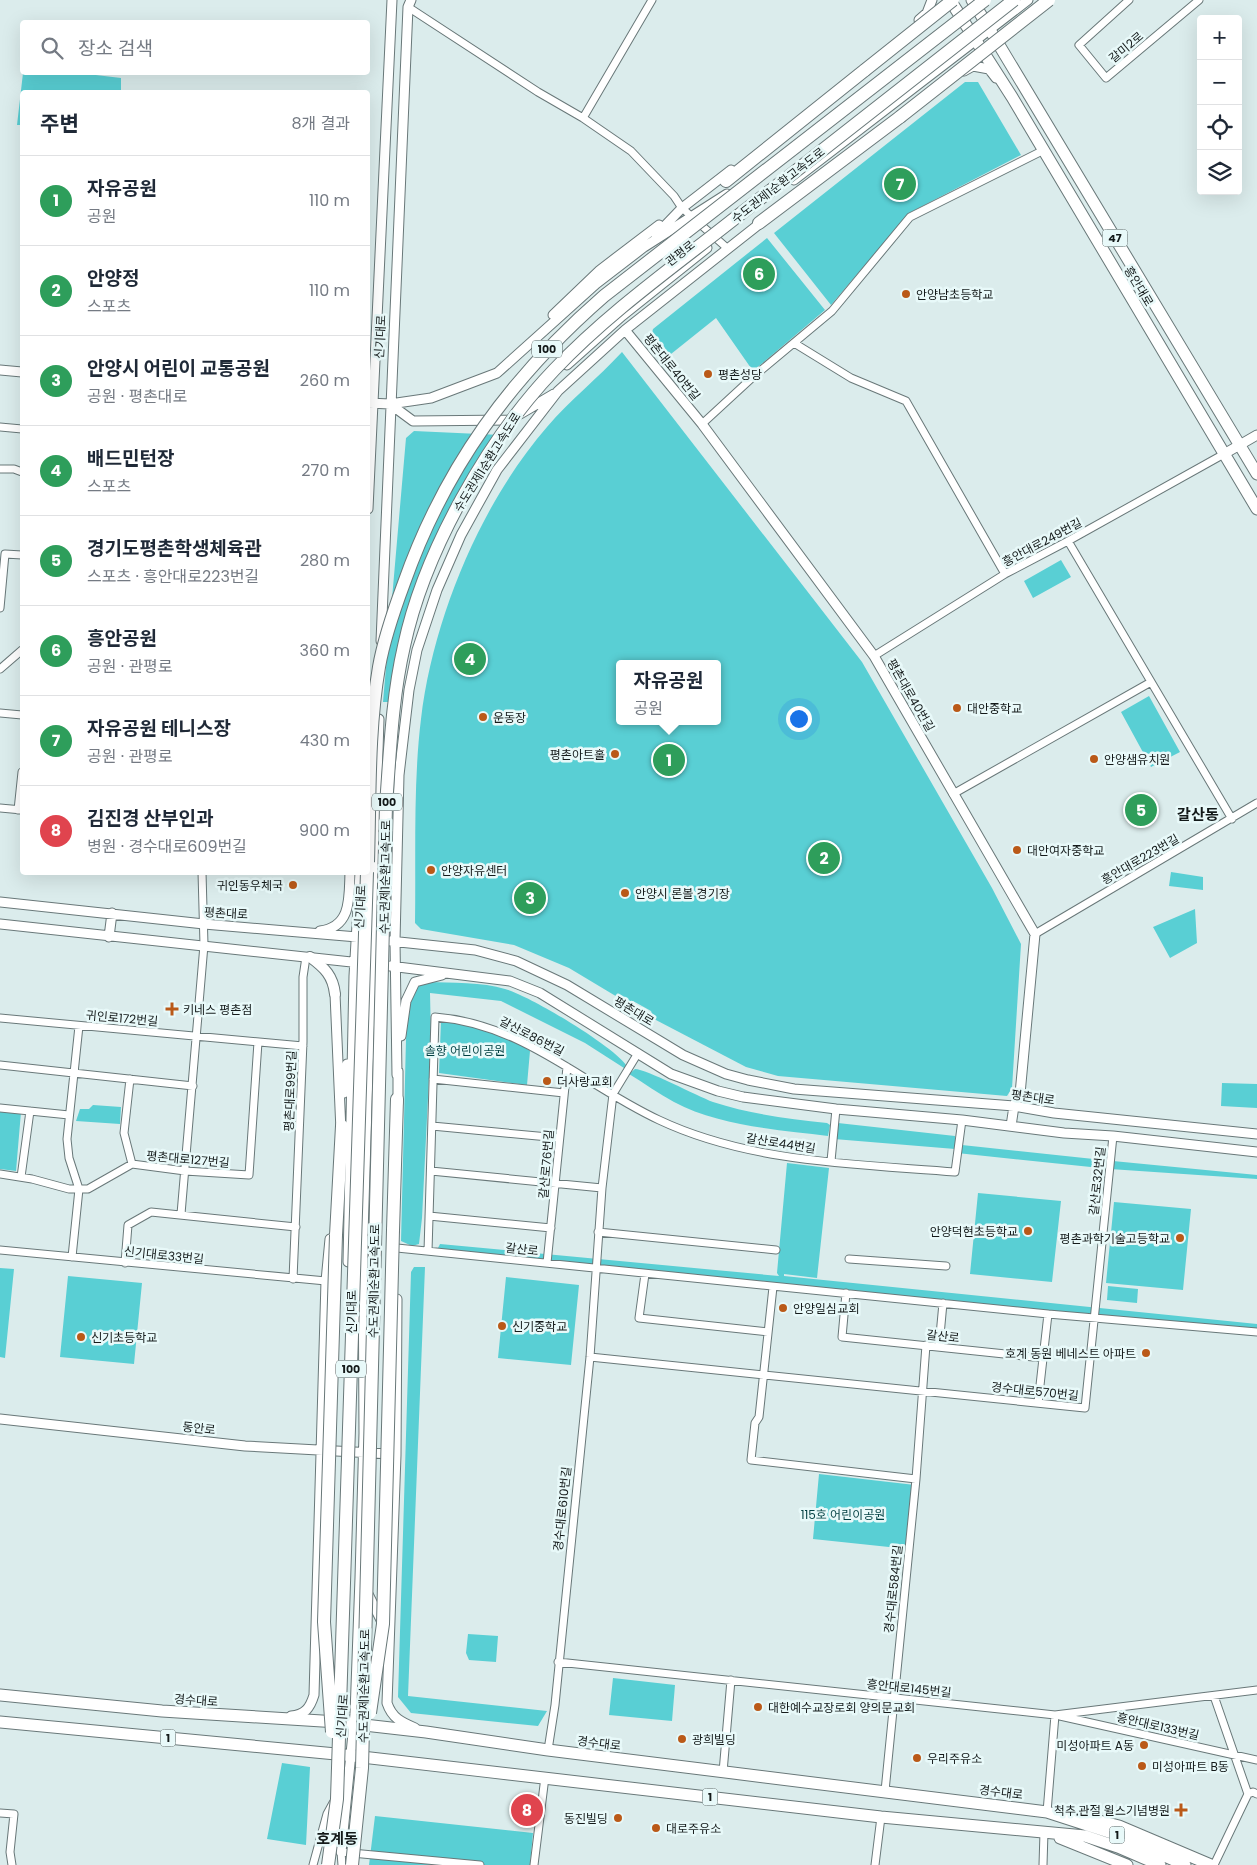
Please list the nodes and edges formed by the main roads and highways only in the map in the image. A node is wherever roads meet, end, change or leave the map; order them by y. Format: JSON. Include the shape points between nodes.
{"nodes":[{"id":1,"x":951,"y":0,"type":"edge"},
{"id":2,"x":1014,"y":0,"type":"edge"},
{"id":3,"x":1049,"y":0,"type":"edge"},
{"id":4,"x":977,"y":1,"type":"edge"},
{"id":5,"x":726,"y":181,"type":"road end"},
{"id":6,"x":759,"y":223,"type":"road end"},
{"id":7,"x":1210,"y":396,"type":"junction"},
{"id":8,"x":1195,"y":406,"type":"junction"},
{"id":9,"x":1257,"y":474,"type":"edge"},
{"id":10,"x":1257,"y":509,"type":"edge"},
{"id":11,"x":370,"y":792,"type":"edge"},
{"id":12,"x":367,"y":875,"type":"edge"},
{"id":13,"x":308,"y":957,"type":"road end"},
{"id":14,"x":335,"y":994,"type":"road end"},
{"id":15,"x":397,"y":1099,"type":"road end"},
{"id":16,"x":342,"y":1126,"type":"road end"},
{"id":17,"x":0,"y":1695,"type":"edge"},
{"id":18,"x":0,"y":1722,"type":"edge"},
{"id":19,"x":362,"y":1768,"type":"junction"},
{"id":20,"x":339,"y":1794,"type":"junction"},
{"id":21,"x":1047,"y":1812,"type":"junction"},
{"id":22,"x":1044,"y":1832,"type":"junction"},
{"id":23,"x":328,"y":1865,"type":"edge"},
{"id":24,"x":352,"y":1865,"type":"edge"},
{"id":25,"x":1127,"y":1865,"type":"edge"},
{"id":26,"x":1160,"y":1865,"type":"edge"},
{"id":27,"x":1185,"y":1865,"type":"edge"},
{"id":28,"x":1212,"y":1865,"type":"edge"}],
"edges":[{"from":1,"to":5,"type":"highway","bridge":true},
{"from":1,"to":8,"type":"main road","name":"흥안대로","number":"47"},
{"from":2,"to":19,"type":"highway","name":"수도권제1순환고속도로","number":"100","bridge":true,"via":[[616,312],[554,369],[522,406],[488,456],[451,520],[424,582],[404,644],[392,712],[386,805]]},
{"from":3,"to":6,"type":"highway","bridge":true},
{"from":4,"to":7,"type":"main road","name":"흥안대로","number":"47","via":[[991,30]]},
{"from":4,"to":11,"type":"highway","name":"수도권제1순환고속도로","number":"100","bridge":true,"via":[[604,296],[563,332],[496,408],[434,507],[394,611],[379,666],[372,723]]},
{"from":7,"to":8,"type":"main road"},
{"from":7,"to":9,"type":"main road","name":"흥안대로","number":"47"},
{"from":8,"to":10,"type":"main road","name":"흥안대로","number":"47"},
{"from":12,"to":20,"type":"highway","name":"수도권제1순환고속도로","number":"100","bridge":true},
{"from":13,"to":14,"type":"main road","via":[[321,965],[334,980]]},
{"from":15,"to":19,"type":"highway","bridge":true,"via":[[383,1624]]},
{"from":16,"to":20,"type":"highway","bridge":true,"via":[[324,1622]]},
{"from":17,"to":21,"type":"main road","name":"경수대로","number":"1","via":[[253,1718],[338,1722]]},
{"from":18,"to":22,"type":"main road","number":"1","via":[[336,1754],[481,1773]]},
{"from":19,"to":24,"type":"highway","name":"수도권제1순환고속도로","number":"100","bridge":true},
{"from":20,"to":23,"type":"highway","name":"수도권제1순환고속도로","number":"100","bridge":true},
{"from":21,"to":27,"type":"main road","name":"경수대로","number":"1","via":[[1115,1834]]},
{"from":21,"to":28,"type":"main road","via":[[1092,1818],[1119,1826]]},
{"from":22,"to":25,"type":"main road"},
{"from":22,"to":26,"type":"main road","number":"1","via":[[1085,1836],[1118,1846]]}]}
